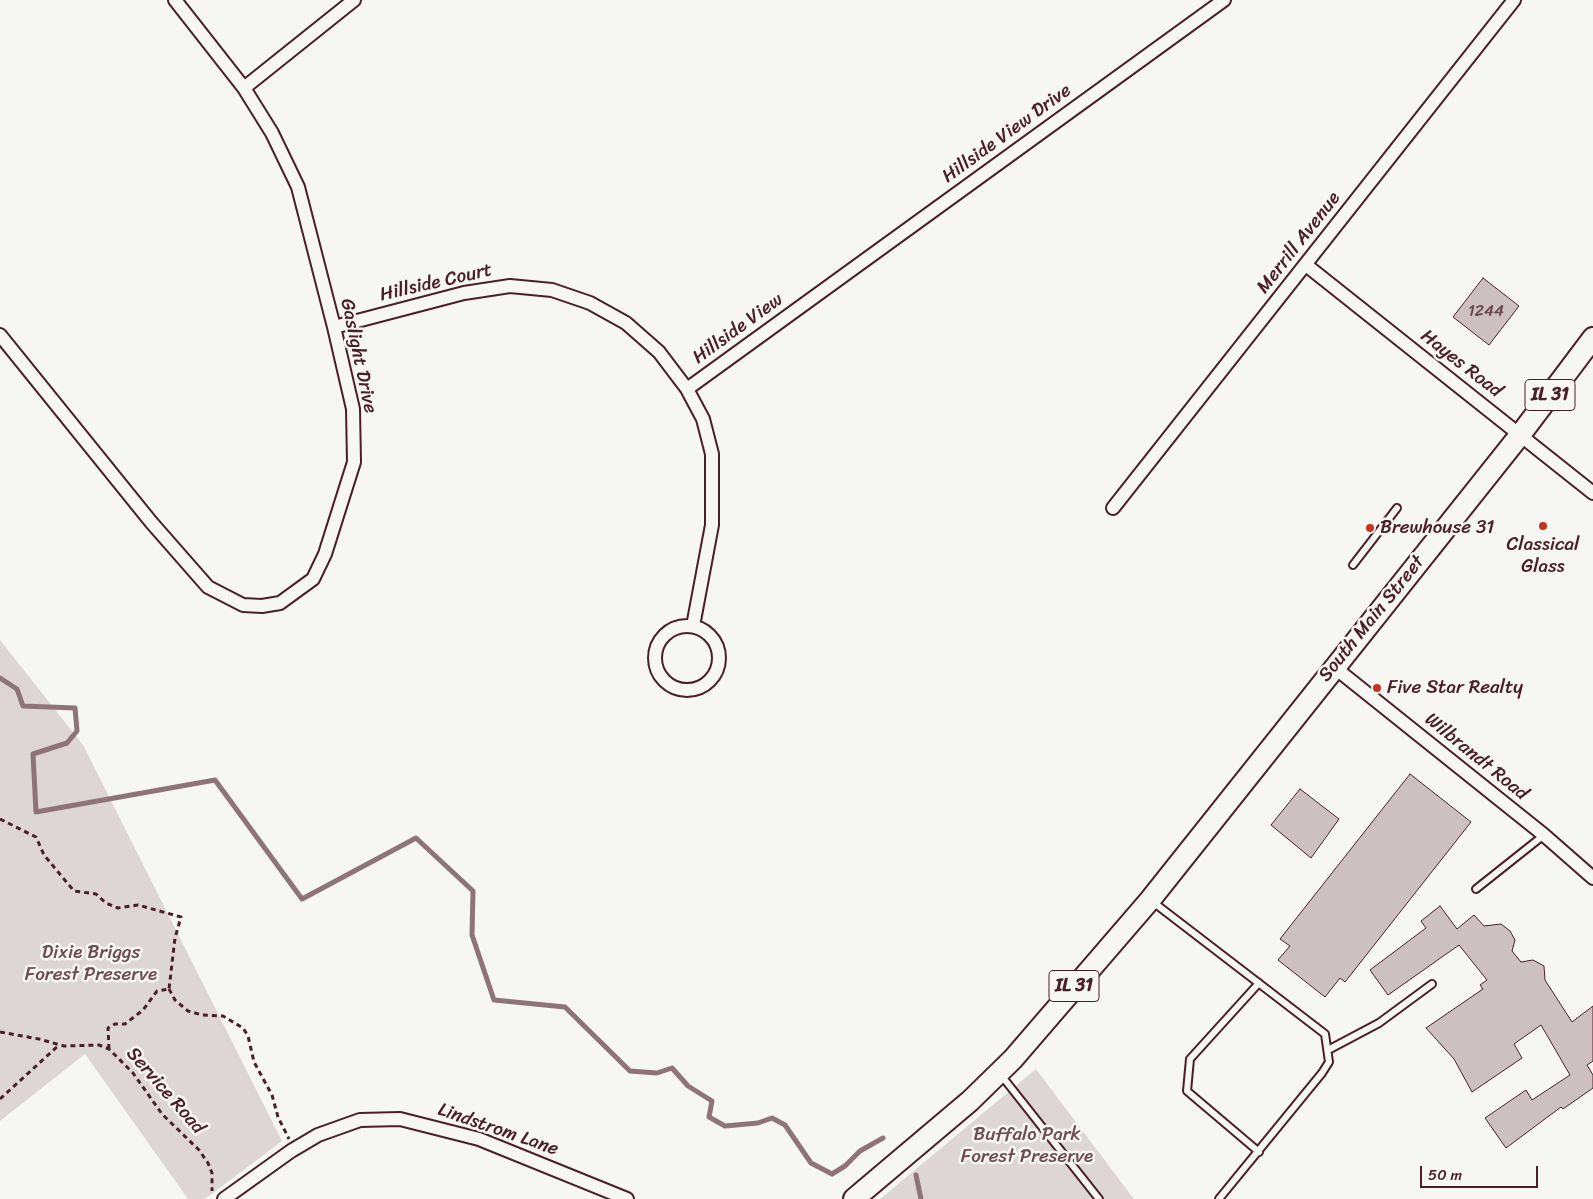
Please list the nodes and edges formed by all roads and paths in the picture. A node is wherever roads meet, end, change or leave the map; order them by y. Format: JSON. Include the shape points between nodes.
{"nodes":[{"id":1,"x":175,"y":0,"type":"edge"},
{"id":2,"x":354,"y":0,"type":"edge"},
{"id":3,"x":1224,"y":0,"type":"edge"},
{"id":4,"x":1514,"y":0,"type":"edge"},
{"id":5,"x":244,"y":88,"type":"junction"},
{"id":6,"x":1306,"y":265,"type":"junction"},
{"id":7,"x":812,"y":300,"type":"joint"},
{"id":8,"x":334,"y":328,"type":"junction"},
{"id":9,"x":0,"y":335,"type":"edge"},
{"id":10,"x":1593,"y":338,"type":"edge"},
{"id":11,"x":687,"y":389,"type":"junction"},
{"id":12,"x":1520,"y":435,"type":"junction"},
{"id":13,"x":1593,"y":493,"type":"edge"},
{"id":14,"x":1113,"y":508,"type":"dead end"},
{"id":15,"x":1397,"y":508,"type":"dead end"},
{"id":16,"x":1353,"y":565,"type":"dead end"},
{"id":17,"x":693,"y":626,"type":"junction"},
{"id":18,"x":1334,"y":667,"type":"junction"},
{"id":19,"x":0,"y":819,"type":"edge"},
{"id":20,"x":1544,"y":836,"type":"junction"},
{"id":21,"x":1593,"y":878,"type":"edge"},
{"id":22,"x":1476,"y":889,"type":"dead end"},
{"id":23,"x":1150,"y":900,"type":"junction"},
{"id":24,"x":1259,"y":983,"type":"junction"},
{"id":25,"x":1432,"y":984,"type":"dead end"},
{"id":26,"x":169,"y":990,"type":"junction"},
{"id":27,"x":0,"y":1032,"type":"edge"},
{"id":28,"x":59,"y":1045,"type":"junction"},
{"id":29,"x":109,"y":1049,"type":"junction"},
{"id":30,"x":1328,"y":1050,"type":"junction"},
{"id":31,"x":999,"y":1072,"type":"junction"},
{"id":32,"x":0,"y":1099,"type":"edge"},
{"id":33,"x":295,"y":1149,"type":"junction"},
{"id":34,"x":1259,"y":1152,"type":"junction"},
{"id":35,"x":211,"y":1199,"type":"edge"},
{"id":36,"x":224,"y":1199,"type":"edge"},
{"id":37,"x":627,"y":1199,"type":"edge"},
{"id":38,"x":854,"y":1199,"type":"edge"},
{"id":39,"x":1099,"y":1199,"type":"edge"},
{"id":40,"x":1219,"y":1199,"type":"edge"}],
"edges":[{"from":1,"to":5,"type":"street","name":"Gaslight Drive"},
{"from":2,"to":5,"type":"street"},
{"from":3,"to":7,"type":"street","name":"Hillside View Drive"},
{"from":4,"to":6,"type":"street","name":"Merrill Avenue"},
{"from":5,"to":8,"type":"street","name":"Gaslight Drive","via":[[272,133],[298,187]]},
{"from":6,"to":12,"type":"street","name":"Hayes Road"},
{"from":6,"to":14,"type":"street","name":"Merrill Avenue"},
{"from":7,"to":11,"type":"street","name":"Hillside View"},
{"from":8,"to":9,"type":"street","name":"Gaslight Drive","via":[[353,409],[354,462],[325,554],[313,579],[280,603],[262,606],[243,605],[208,587],[151,522]]},
{"from":8,"to":11,"type":"street","name":"Hillside Court","via":[[464,293],[510,286],[552,290],[590,303],[626,323],[659,352]]},
{"from":10,"to":12,"type":"main road","name":"South Main Street","number":"IL 31"},
{"from":11,"to":17,"type":"street","name":"Hillside Court","via":[[702,419],[712,454],[714,482],[712,525]]},
{"from":12,"to":13,"type":"street","name":"Hayes Road"},
{"from":12,"to":18,"type":"main road","name":"South Main Street","number":"IL 31"},
{"from":15,"to":16,"type":"lane"},
{"from":17,"to":17,"type":"street","via":[[669,632],[655,653],[661,677],[670,686],[682,690],[706,685],[719,664],[719,651],[714,640]]},
{"from":18,"to":20,"type":"street","name":"Wilbrandt Road"},
{"from":18,"to":23,"type":"main road","name":"South Main Street","number":"IL 31"},
{"from":19,"to":26,"type":"path","via":[[36,837],[44,855],[74,891],[96,894],[118,908],[138,905],[181,917],[175,938]]},
{"from":20,"to":21,"type":"street","name":"Wilbrandt Road"},
{"from":20,"to":22,"type":"lane"},
{"from":23,"to":24,"type":"lane"},
{"from":23,"to":31,"type":"main road","number":"IL 31"},
{"from":24,"to":30,"type":"lane","via":[[1325,1034]]},
{"from":24,"to":34,"type":"lane","via":[[1190,1059],[1187,1091]]},
{"from":25,"to":30,"type":"lane","via":[[1378,1023]]},
{"from":26,"to":29,"type":"path","via":[[157,991],[143,1010],[125,1024],[114,1024],[108,1028]]},
{"from":26,"to":33,"type":"path","via":[[188,1011],[223,1016],[243,1028],[254,1062]]},
{"from":27,"to":28,"type":"path","name":"Service Road"},
{"from":28,"to":29,"type":"path","name":"Service Road","via":[[99,1045]]},
{"from":28,"to":32,"type":"path"},
{"from":29,"to":35,"type":"path","name":"Service Road","via":[[120,1058],[162,1114],[208,1163],[213,1182]]},
{"from":30,"to":34,"type":"lane","via":[[1329,1062],[1322,1073]]},
{"from":31,"to":38,"type":"main road","number":"IL 31","via":[[930,1136]]},
{"from":31,"to":39,"type":"lane"},
{"from":33,"to":36,"type":"street","name":"Lindstrom Lane"},
{"from":33,"to":37,"type":"street","name":"Lindstrom Lane","via":[[318,1135],[360,1120],[400,1119],[479,1139]]},
{"from":34,"to":40,"type":"lane"}]}
